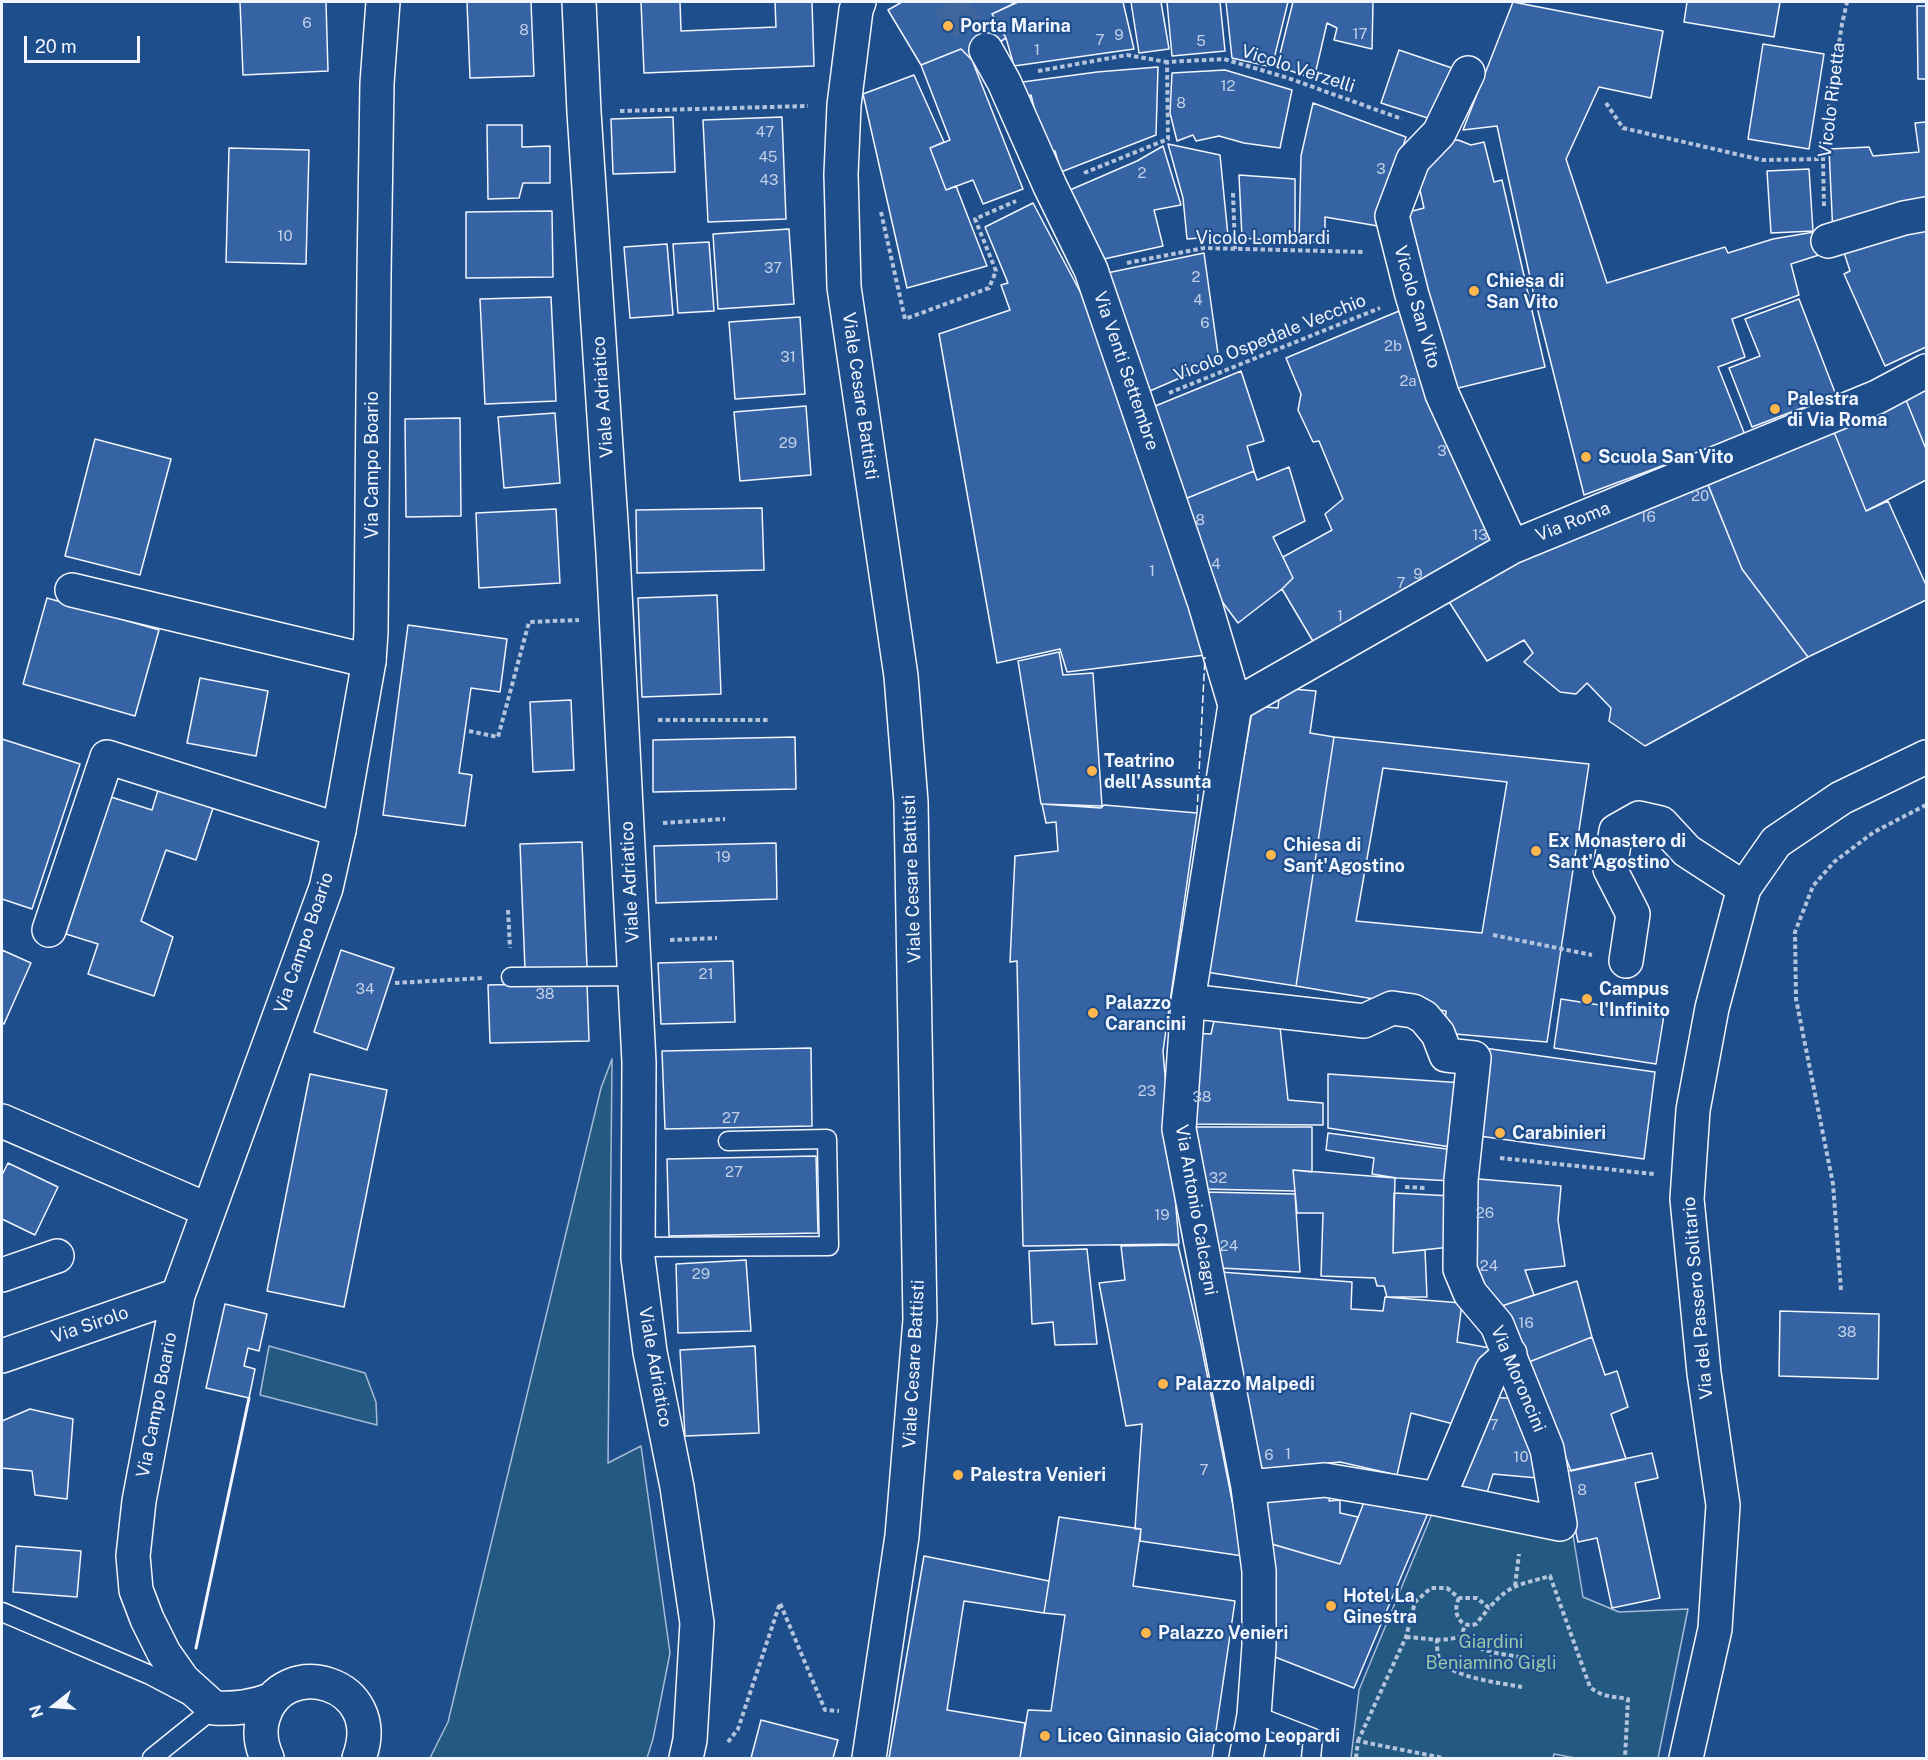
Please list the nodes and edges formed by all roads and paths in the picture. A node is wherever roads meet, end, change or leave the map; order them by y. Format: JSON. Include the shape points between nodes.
{"nodes":[{"id":1,"x":383,"y":2,"type":"edge"},
{"id":2,"x":579,"y":2,"type":"edge"},
{"id":3,"x":859,"y":2,"type":"edge"},
{"id":4,"x":1847,"y":2,"type":"edge"},
{"id":5,"x":987,"y":50,"type":"tunnel mouth"},
{"id":6,"x":1167,"y":62,"type":"junction"},
{"id":7,"x":1030,"y":72,"type":"dead end"},
{"id":8,"x":1468,"y":73,"type":"dead end"},
{"id":9,"x":846,"y":95,"type":"junction"},
{"id":10,"x":1606,"y":103,"type":"dead end"},
{"id":11,"x":584,"y":112,"type":"junction"},
{"id":12,"x":1439,"y":133,"type":"junction"},
{"id":13,"x":1823,"y":159,"type":"junction"},
{"id":14,"x":1050,"y":186,"type":"junction"},
{"id":15,"x":1233,"y":193,"type":"dead end"},
{"id":16,"x":881,"y":211,"type":"dead end"},
{"id":17,"x":1926,"y":214,"type":"edge"},
{"id":18,"x":1828,"y":241,"type":"joint"},
{"id":19,"x":1235,"y":249,"type":"junction"},
{"id":20,"x":1401,"y":253,"type":"junction"},
{"id":21,"x":1091,"y":270,"type":"junction"},
{"id":22,"x":1412,"y":295,"type":"junction"},
{"id":23,"x":1926,"y":370,"type":"edge"},
{"id":24,"x":1138,"y":405,"type":"junction"},
{"id":25,"x":1512,"y":547,"type":"junction"},
{"id":26,"x":72,"y":590,"type":"dead end"},
{"id":27,"x":616,"y":618,"type":"junction"},
{"id":28,"x":369,"y":662,"type":"junction"},
{"id":29,"x":1235,"y":705,"type":"junction"},
{"id":30,"x":622,"y":720,"type":"junction"},
{"id":31,"x":770,"y":720,"type":"dead end"},
{"id":32,"x":469,"y":731,"type":"dead end"},
{"id":33,"x":1926,"y":757,"type":"edge"},
{"id":34,"x":1926,"y":805,"type":"edge"},
{"id":35,"x":724,"y":819,"type":"dead end"},
{"id":36,"x":627,"y":825,"type":"junction"},
{"id":37,"x":339,"y":830,"type":"junction"},
{"id":38,"x":1744,"y":888,"type":"junction"},
{"id":39,"x":508,"y":910,"type":"dead end"},
{"id":40,"x":49,"y":930,"type":"dead end"},
{"id":41,"x":1493,"y":935,"type":"dead end"},
{"id":42,"x":717,"y":938,"type":"dead end"},
{"id":43,"x":633,"y":942,"type":"junction"},
{"id":44,"x":1626,"y":961,"type":"joint"},
{"id":45,"x":634,"y":976,"type":"junction"},
{"id":46,"x":511,"y":977,"type":"junction"},
{"id":47,"x":395,"y":983,"type":"dead end"},
{"id":48,"x":1188,"y":1001,"type":"junction"},
{"id":49,"x":2,"y":1121,"type":"edge"},
{"id":50,"x":728,"y":1141,"type":"dead end"},
{"id":51,"x":1464,"y":1154,"type":"junction"},
{"id":52,"x":1689,"y":1178,"type":"junction"},
{"id":53,"x":208,"y":1209,"type":"junction"},
{"id":54,"x":638,"y":1247,"type":"junction"},
{"id":55,"x":57,"y":1257,"type":"dead end"},
{"id":56,"x":2,"y":1275,"type":"edge"},
{"id":57,"x":1841,"y":1290,"type":"dead end"},
{"id":58,"x":178,"y":1295,"type":"junction"},
{"id":59,"x":1510,"y":1354,"type":"junction"},
{"id":60,"x":2,"y":1356,"type":"edge"},
{"id":61,"x":1248,"y":1487,"type":"junction"},
{"id":62,"x":1438,"y":1499,"type":"junction"},
{"id":63,"x":1459,"y":1598,"type":"junction"},
{"id":64,"x":1489,"y":1608,"type":"junction"},
{"id":65,"x":2,"y":1612,"type":"edge"},
{"id":66,"x":1465,"y":1625,"type":"junction"},
{"id":67,"x":1461,"y":1636,"type":"junction"},
{"id":68,"x":1406,"y":1637,"type":"junction"},
{"id":69,"x":1437,"y":1640,"type":"junction"},
{"id":70,"x":1526,"y":1658,"type":"dead end"},
{"id":71,"x":1522,"y":1688,"type":"dead end"},
{"id":72,"x":273,"y":1699,"type":"junction"},
{"id":73,"x":1254,"y":1715,"type":"junction"},
{"id":74,"x":876,"y":1716,"type":"junction"},
{"id":75,"x":244,"y":1732,"type":"edge"},
{"id":76,"x":1358,"y":1741,"type":"junction"},
{"id":77,"x":688,"y":1749,"type":"edge"},
{"id":78,"x":152,"y":1758,"type":"edge"},
{"id":79,"x":359,"y":1758,"type":"edge"},
{"id":80,"x":869,"y":1758,"type":"edge"},
{"id":81,"x":1246,"y":1758,"type":"edge"},
{"id":82,"x":1311,"y":1758,"type":"edge"},
{"id":83,"x":1356,"y":1758,"type":"edge"},
{"id":84,"x":1443,"y":1758,"type":"edge"},
{"id":85,"x":1625,"y":1758,"type":"edge"},
{"id":86,"x":1686,"y":1758,"type":"edge"}],
"edges":[{"from":1,"to":28,"type":"street","name":"Via Campo Boario","via":[[377,95]]},
{"from":2,"to":11,"type":"street","name":"Viale Adriatico"},
{"from":3,"to":9,"type":"street","name":"Viale Cesare Battisti"},
{"from":4,"to":13,"type":"path","name":"Vicolo Ripetta"},
{"from":5,"to":14,"type":"street","name":"Via Venti Settembre"},
{"from":6,"to":7,"type":"path","name":"Vicolo Verzelli","via":[[1127,55]]},
{"from":6,"to":12,"type":"path","name":"Vicolo Verzelli","via":[[1224,59],[1240,63]]},
{"from":6,"to":14,"type":"path","via":[[1168,139]]},
{"from":8,"to":12,"type":"street","name":"Vicolo San Vito"},
{"from":9,"to":11,"type":"path"},
{"from":9,"to":74,"type":"street","name":"Viale Cesare Battisti","via":[[841,174],[844,287],[901,676],[911,802],[916,1039],[920,1320],[902,1536]]},
{"from":10,"to":13,"type":"path","via":[[1623,128],[1762,160]]},
{"from":11,"to":27,"type":"street","name":"Viale Adriatico"},
{"from":12,"to":20,"type":"street","name":"Vicolo San Vito","via":[[1413,160],[1392,216]]},
{"from":13,"to":18,"type":"path","name":"Vicolo Ripetta"},
{"from":14,"to":16,"type":"path","via":[[975,219],[996,271],[989,288],[905,319]]},
{"from":14,"to":21,"type":"street","name":"Via Venti Settembre"},
{"from":15,"to":19,"type":"path"},
{"from":17,"to":18,"type":"street"},
{"from":19,"to":20,"type":"path","name":"Vicolo Lombardi"},
{"from":19,"to":21,"type":"path","name":"Vicolo Lombardi","via":[[1204,248]]},
{"from":20,"to":22,"type":"street","name":"Vicolo San Vito"},
{"from":21,"to":24,"type":"street","name":"Via Venti Settembre"},
{"from":22,"to":24,"type":"path","name":"Vicolo Ospedale Vecchio"},
{"from":22,"to":25,"type":"street","name":"Vicolo San Vito","via":[[1442,394]]},
{"from":23,"to":25,"type":"street","name":"Via Roma","via":[[1877,397]]},
{"from":24,"to":29,"type":"street","name":"Via Venti Settembre"},
{"from":25,"to":29,"type":"street","name":"Via Roma"},
{"from":26,"to":28,"type":"street"},
{"from":27,"to":30,"type":"street","name":"Viale Adriatico"},
{"from":27,"to":32,"type":"path","via":[[529,622],[498,737]]},
{"from":28,"to":37,"type":"street","name":"Via Campo Boario"},
{"from":29,"to":48,"type":"street","name":"Via Antonio Calcagni"},
{"from":30,"to":31,"type":"path"},
{"from":30,"to":36,"type":"street","name":"Viale Adriatico"},
{"from":33,"to":38,"type":"street","name":"Via del Passero Solitario","via":[[1841,798],[1776,842]]},
{"from":34,"to":57,"type":"path","via":[[1874,832],[1834,862],[1813,886],[1795,932],[1796,999],[1833,1184]]},
{"from":35,"to":36,"type":"path"},
{"from":36,"to":43,"type":"street","name":"Viale Adriatico"},
{"from":37,"to":40,"type":"street","via":[[107,757]]},
{"from":37,"to":53,"type":"street","name":"Via Campo Boario","via":[[326,888]]},
{"from":38,"to":44,"type":"street","via":[[1687,850],[1661,823],[1639,818],[1616,831],[1610,869],[1634,914]]},
{"from":38,"to":52,"type":"street","name":"Via del Passero Solitario","via":[[1710,1019],[1693,1110]]},
{"from":39,"to":46,"type":"path"},
{"from":41,"to":44,"type":"path"},
{"from":42,"to":43,"type":"path"},
{"from":43,"to":45,"type":"street","name":"Viale Adriatico"},
{"from":45,"to":46,"type":"lane"},
{"from":45,"to":54,"type":"street","name":"Viale Adriatico","via":[[639,1062]]},
{"from":46,"to":47,"type":"path"},
{"from":48,"to":51,"type":"street","name":"Via Moroncini","via":[[1364,1021],[1392,1008],[1424,1017],[1438,1034],[1446,1055],[1474,1058]]},
{"from":48,"to":61,"type":"street","name":"Via Antonio Calcagni","via":[[1179,1130]]},
{"from":49,"to":53,"type":"street"},
{"from":50,"to":54,"type":"lane","via":[[826,1139],[829,1246]]},
{"from":51,"to":52,"type":"path"},
{"from":51,"to":59,"type":"street","name":"Via Moroncini","via":[[1460,1269],[1470,1293],[1497,1325]]},
{"from":52,"to":86,"type":"street","name":"Via del Passero Solitario","via":[[1687,1199],[1704,1373],[1723,1505],[1715,1629]]},
{"from":53,"to":58,"type":"street","name":"Via Campo Boario"},
{"from":54,"to":77,"type":"street","name":"Viale Adriatico","via":[[650,1353],[677,1487],[697,1623]]},
{"from":55,"to":56,"type":"street"},
{"from":58,"to":60,"type":"street","name":"Via Sirolo"},
{"from":58,"to":75,"type":"street","name":"Via Campo Boario","via":[[139,1501],[133,1556],[136,1590],[164,1653],[183,1680]]},
{"from":59,"to":62,"type":"street","via":[[1492,1370]]},
{"from":59,"to":62,"type":"street","name":"Via Moroncini","via":[[1547,1449],[1560,1524]]},
{"from":61,"to":62,"type":"street","name":"Via Moroncini","via":[[1325,1480]]},
{"from":61,"to":73,"type":"street","name":"Via Antonio Calcagni","via":[[1259,1571]]},
{"from":63,"to":64,"type":"path","via":[[1477,1598]]},
{"from":63,"to":66,"type":"path","via":[[1457,1615]]},
{"from":63,"to":68,"type":"path","via":[[1447,1588],[1431,1588],[1415,1602]]},
{"from":64,"to":66,"type":"path","via":[[1476,1624]]},
{"from":64,"to":85,"type":"path","via":[[1515,1586],[1550,1576],[1590,1687],[1611,1698],[1628,1699]]},
{"from":65,"to":75,"type":"lane","via":[[150,1676]]},
{"from":66,"to":67,"type":"path"},
{"from":67,"to":69,"type":"path"},
{"from":67,"to":70,"type":"path","via":[[1480,1649]]},
{"from":68,"to":69,"type":"path"},
{"from":68,"to":76,"type":"path"},
{"from":69,"to":71,"type":"path","via":[[1439,1658],[1447,1667],[1464,1675]]},
{"from":72,"to":75,"type":"street","via":[[261,1727]]},
{"from":72,"to":75,"type":"street","via":[[234,1709]]},
{"from":72,"to":79,"type":"street","via":[[300,1682],[316,1681],[345,1692],[362,1716],[363,1745]]},
{"from":73,"to":81,"type":"street","name":"Via Antonio Calcagni"},
{"from":73,"to":82,"type":"lane","via":[[1313,1737]]},
{"from":74,"to":77,"type":"path","via":[[825,1710],[780,1603],[738,1729],[722,1749]]},
{"from":74,"to":80,"type":"street","name":"Viale Cesare Battisti"},
{"from":75,"to":78,"type":"lane"},
{"from":76,"to":83,"type":"path"},
{"from":76,"to":84,"type":"path"}]}
